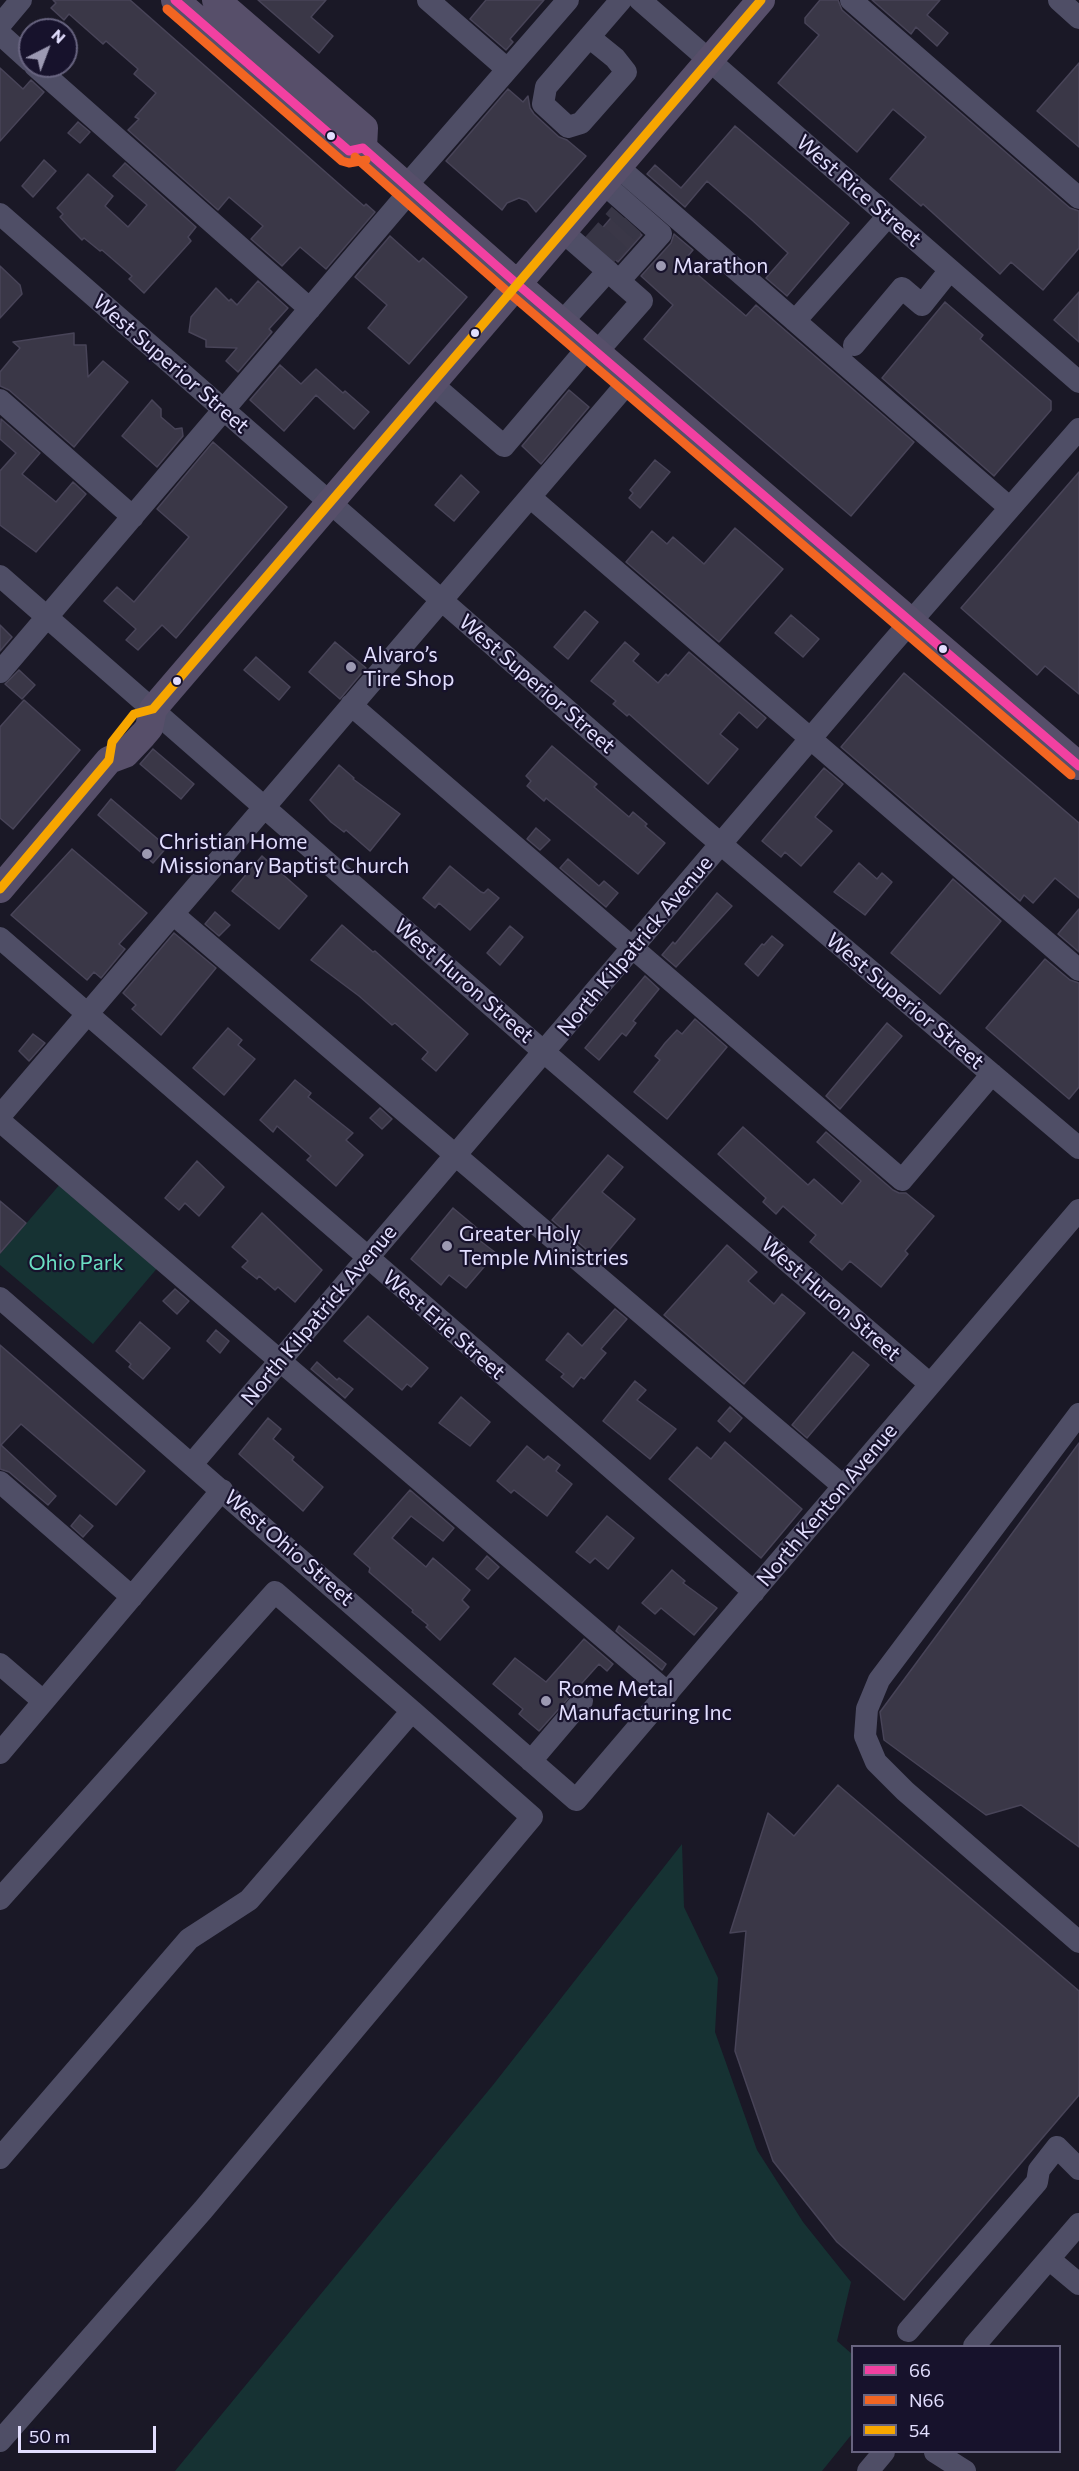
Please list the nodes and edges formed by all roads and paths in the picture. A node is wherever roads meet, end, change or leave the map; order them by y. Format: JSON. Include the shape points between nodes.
{"nodes":[{"id":1,"x":21,"y":0,"type":"edge"},
{"id":2,"x":175,"y":0,"type":"edge"},
{"id":3,"x":216,"y":0,"type":"edge"},
{"id":4,"x":428,"y":0,"type":"edge"},
{"id":5,"x":568,"y":0,"type":"edge"},
{"id":6,"x":621,"y":0,"type":"edge"},
{"id":7,"x":640,"y":0,"type":"edge"},
{"id":8,"x":761,"y":0,"type":"edge"},
{"id":9,"x":851,"y":0,"type":"edge"},
{"id":10,"x":1059,"y":0,"type":"edge"},
{"id":11,"x":1079,"y":18,"type":"edge"},
{"id":12,"x":0,"y":25,"type":"edge"},
{"id":13,"x":0,"y":34,"type":"edge"},
{"id":14,"x":589,"y":37,"type":"dead end"},
{"id":15,"x":18,"y":50,"type":"edge"},
{"id":16,"x":709,"y":60,"type":"junction"},
{"id":17,"x":507,"y":69,"type":"junction"},
{"id":18,"x":49,"y":78,"type":"edge"},
{"id":19,"x":363,"y":148,"type":"junction"},
{"id":20,"x":610,"y":175,"type":"junction"},
{"id":21,"x":409,"y":188,"type":"junction"},
{"id":22,"x":1079,"y":198,"type":"edge"},
{"id":23,"x":0,"y":214,"type":"edge"},
{"id":24,"x":888,"y":216,"type":"junction"},
{"id":25,"x":562,"y":231,"type":"junction"},
{"id":26,"x":601,"y":262,"type":"junction"},
{"id":27,"x":950,"y":270,"type":"junction"},
{"id":28,"x":516,"y":283,"type":"junction"},
{"id":29,"x":310,"y":309,"type":"junction"},
{"id":30,"x":795,"y":321,"type":"junction"},
{"id":31,"x":562,"y":322,"type":"junction"},
{"id":32,"x":854,"y":345,"type":"dead end"},
{"id":33,"x":593,"y":349,"type":"junction"},
{"id":34,"x":630,"y":380,"type":"junction"},
{"id":35,"x":1079,"y":382,"type":"edge"},
{"id":36,"x":431,"y":383,"type":"junction"},
{"id":37,"x":0,"y":400,"type":"edge"},
{"id":38,"x":223,"y":410,"type":"junction"},
{"id":39,"x":1079,"y":429,"type":"edge"},
{"id":40,"x":530,"y":497,"type":"junction"},
{"id":41,"x":329,"y":503,"type":"junction"},
{"id":42,"x":1010,"y":508,"type":"junction"},
{"id":43,"x":133,"y":517,"type":"junction"},
{"id":44,"x":0,"y":576,"type":"edge"},
{"id":45,"x":441,"y":601,"type":"junction"},
{"id":46,"x":47,"y":617,"type":"junction"},
{"id":47,"x":911,"y":621,"type":"junction"},
{"id":48,"x":0,"y":672,"type":"edge"},
{"id":49,"x":351,"y":705,"type":"junction"},
{"id":50,"x":153,"y":709,"type":"junction"},
{"id":51,"x":811,"y":739,"type":"junction"},
{"id":52,"x":1079,"y":766,"type":"edge"},
{"id":53,"x":264,"y":807,"type":"junction"},
{"id":54,"x":721,"y":844,"type":"junction"},
{"id":55,"x":0,"y":889,"type":"edge"},
{"id":56,"x":173,"y":914,"type":"junction"},
{"id":57,"x":0,"y":938,"type":"edge"},
{"id":58,"x":633,"y":947,"type":"junction"},
{"id":59,"x":1079,"y":970,"type":"edge"},
{"id":60,"x":87,"y":1014,"type":"junction"},
{"id":61,"x":544,"y":1052,"type":"junction"},
{"id":62,"x":992,"y":1074,"type":"junction"},
{"id":63,"x":0,"y":1116,"type":"edge"},
{"id":64,"x":0,"y":1121,"type":"edge"},
{"id":65,"x":1079,"y":1148,"type":"edge"},
{"id":66,"x":455,"y":1156,"type":"junction"},
{"id":67,"x":1079,"y":1210,"type":"edge"},
{"id":68,"x":367,"y":1259,"type":"junction"},
{"id":69,"x":0,"y":1298,"type":"edge"},
{"id":70,"x":280,"y":1362,"type":"junction"},
{"id":71,"x":930,"y":1384,"type":"junction"},
{"id":72,"x":1079,"y":1414,"type":"edge"},
{"id":73,"x":192,"y":1464,"type":"junction"},
{"id":74,"x":0,"y":1482,"type":"edge"},
{"id":75,"x":843,"y":1486,"type":"junction"},
{"id":76,"x":222,"y":1490,"type":"junction"},
{"id":77,"x":754,"y":1592,"type":"junction"},
{"id":78,"x":132,"y":1597,"type":"junction"},
{"id":79,"x":0,"y":1664,"type":"edge"},
{"id":80,"x":668,"y":1693,"type":"junction"},
{"id":81,"x":43,"y":1701,"type":"junction"},
{"id":82,"x":582,"y":1701,"type":"dead end"},
{"id":83,"x":412,"y":1711,"type":"junction"},
{"id":84,"x":0,"y":1753,"type":"edge"},
{"id":85,"x":531,"y":1761,"type":"junction"},
{"id":86,"x":576,"y":1800,"type":"joint"},
{"id":87,"x":0,"y":1899,"type":"edge"},
{"id":88,"x":1079,"y":1942,"type":"edge"},
{"id":89,"x":0,"y":2158,"type":"edge"},
{"id":90,"x":1079,"y":2169,"type":"edge"},
{"id":91,"x":1079,"y":2224,"type":"edge"},
{"id":92,"x":1049,"y":2259,"type":"junction"},
{"id":93,"x":1079,"y":2284,"type":"edge"},
{"id":94,"x":908,"y":2331,"type":"dead end"},
{"id":95,"x":975,"y":2345,"type":"edge"},
{"id":96,"x":0,"y":2441,"type":"edge"},
{"id":97,"x":882,"y":2453,"type":"edge"},
{"id":98,"x":938,"y":2453,"type":"edge"},
{"id":99,"x":868,"y":2471,"type":"edge"},
{"id":100,"x":965,"y":2471,"type":"edge"}],
"edges":[{"from":1,"to":12,"type":"street"},
{"from":2,"to":19,"type":"main road","via":[[349,151]]},
{"from":3,"to":19,"type":"main road","via":[[364,128]]},
{"from":4,"to":17,"type":"street"},
{"from":5,"to":17,"type":"street"},
{"from":6,"to":14,"type":"street"},
{"from":7,"to":16,"type":"street","name":"West Rice Street"},
{"from":8,"to":16,"type":"main road"},
{"from":9,"to":22,"type":"street"},
{"from":10,"to":11,"type":"street"},
{"from":13,"to":15,"type":"street"},
{"from":16,"to":20,"type":"main road"},
{"from":16,"to":24,"type":"street","name":"West Rice Street"},
{"from":17,"to":21,"type":"street"},
{"from":18,"to":29,"type":"street"},
{"from":19,"to":21,"type":"main road"},
{"from":20,"to":25,"type":"main road"},
{"from":20,"to":26,"type":"street","via":[[630,215],[661,234]]},
{"from":20,"to":30,"type":"street"},
{"from":21,"to":28,"type":"main road"},
{"from":21,"to":29,"type":"street"},
{"from":23,"to":38,"type":"street","name":"West Superior Street"},
{"from":24,"to":27,"type":"street","name":"West Rice Street"},
{"from":24,"to":30,"type":"street"},
{"from":25,"to":26,"type":"street"},
{"from":25,"to":28,"type":"main road"},
{"from":26,"to":31,"type":"street"},
{"from":26,"to":33,"type":"street","via":[[642,301]]},
{"from":27,"to":32,"type":"street","via":[[922,304],[902,288]]},
{"from":27,"to":35,"type":"street","name":"West Rice Street"},
{"from":28,"to":31,"type":"main road"},
{"from":28,"to":36,"type":"main road"},
{"from":29,"to":38,"type":"street"},
{"from":30,"to":42,"type":"street"},
{"from":31,"to":33,"type":"main road"},
{"from":33,"to":34,"type":"main road"},
{"from":33,"to":36,"type":"street","via":[[504,446]]},
{"from":34,"to":40,"type":"street"},
{"from":34,"to":47,"type":"main road"},
{"from":36,"to":41,"type":"main road"},
{"from":37,"to":43,"type":"street"},
{"from":38,"to":41,"type":"street","name":"West Superior Street"},
{"from":38,"to":43,"type":"street"},
{"from":39,"to":42,"type":"street","name":"North Kilpatrick Avenue"},
{"from":40,"to":45,"type":"street"},
{"from":40,"to":51,"type":"street"},
{"from":41,"to":45,"type":"street","name":"West Superior Street"},
{"from":41,"to":50,"type":"main road"},
{"from":42,"to":47,"type":"street","name":"North Kilpatrick Avenue"},
{"from":43,"to":46,"type":"street"},
{"from":44,"to":46,"type":"street","name":"West Huron Street"},
{"from":45,"to":49,"type":"street"},
{"from":45,"to":54,"type":"street","name":"West Superior Street"},
{"from":46,"to":48,"type":"street"},
{"from":46,"to":50,"type":"street","name":"West Huron Street"},
{"from":47,"to":51,"type":"street","name":"North Kilpatrick Avenue"},
{"from":47,"to":52,"type":"main road"},
{"from":49,"to":53,"type":"street"},
{"from":49,"to":58,"type":"street"},
{"from":50,"to":53,"type":"street","name":"West Huron Street"},
{"from":50,"to":55,"type":"main road","via":[[149,728],[125,754],[109,760]]},
{"from":51,"to":54,"type":"street","name":"North Kilpatrick Avenue"},
{"from":51,"to":59,"type":"street"},
{"from":53,"to":56,"type":"street"},
{"from":53,"to":61,"type":"street","name":"West Huron Street"},
{"from":54,"to":58,"type":"street","name":"North Kilpatrick Avenue"},
{"from":54,"to":62,"type":"street","name":"West Superior Street"},
{"from":56,"to":60,"type":"street"},
{"from":56,"to":66,"type":"street"},
{"from":57,"to":60,"type":"street","name":"West Erie Street"},
{"from":58,"to":61,"type":"street","name":"North Kilpatrick Avenue"},
{"from":58,"to":62,"type":"street","via":[[902,1180]]},
{"from":60,"to":63,"type":"street"},
{"from":60,"to":68,"type":"street","name":"West Erie Street"},
{"from":61,"to":66,"type":"street","name":"North Kilpatrick Avenue"},
{"from":61,"to":71,"type":"street","name":"West Huron Street"},
{"from":62,"to":65,"type":"street","name":"West Superior Street"},
{"from":64,"to":70,"type":"street"},
{"from":66,"to":68,"type":"street","name":"North Kilpatrick Avenue"},
{"from":66,"to":75,"type":"street"},
{"from":67,"to":71,"type":"street","name":"North Kenton Avenue"},
{"from":68,"to":70,"type":"street","name":"North Kilpatrick Avenue"},
{"from":68,"to":77,"type":"street","name":"West Erie Street"},
{"from":69,"to":73,"type":"street","name":"West Ohio Street"},
{"from":70,"to":73,"type":"street","name":"North Kilpatrick Avenue"},
{"from":70,"to":80,"type":"street"},
{"from":71,"to":75,"type":"street","name":"North Kenton Avenue"},
{"from":72,"to":88,"type":"street","via":[[879,1680],[867,1709],[865,1736],[876,1762],[905,1791]]},
{"from":73,"to":76,"type":"street","name":"West Ohio Street"},
{"from":74,"to":78,"type":"street"},
{"from":75,"to":77,"type":"street","name":"North Kenton Avenue"},
{"from":76,"to":78,"type":"street"},
{"from":76,"to":85,"type":"street","name":"West Ohio Street"},
{"from":77,"to":80,"type":"street","name":"North Kenton Avenue"},
{"from":78,"to":81,"type":"street"},
{"from":79,"to":81,"type":"street"},
{"from":80,"to":86,"type":"street","name":"North Kenton Avenue"},
{"from":81,"to":84,"type":"street"},
{"from":82,"to":85,"type":"street"},
{"from":83,"to":87,"type":"street","via":[[275,1592]]},
{"from":83,"to":89,"type":"street","via":[[249,1900],[189,1939]]},
{"from":83,"to":96,"type":"street","via":[[532,1816],[203,2210]]},
{"from":85,"to":86,"type":"street","name":"West Ohio Street"},
{"from":90,"to":94,"type":"street","via":[[1057,2146],[1039,2170],[1037,2182]]},
{"from":91,"to":92,"type":"street"},
{"from":92,"to":93,"type":"street"},
{"from":92,"to":95,"type":"street"},
{"from":97,"to":99,"type":"street"},
{"from":98,"to":100,"type":"street"}]}
